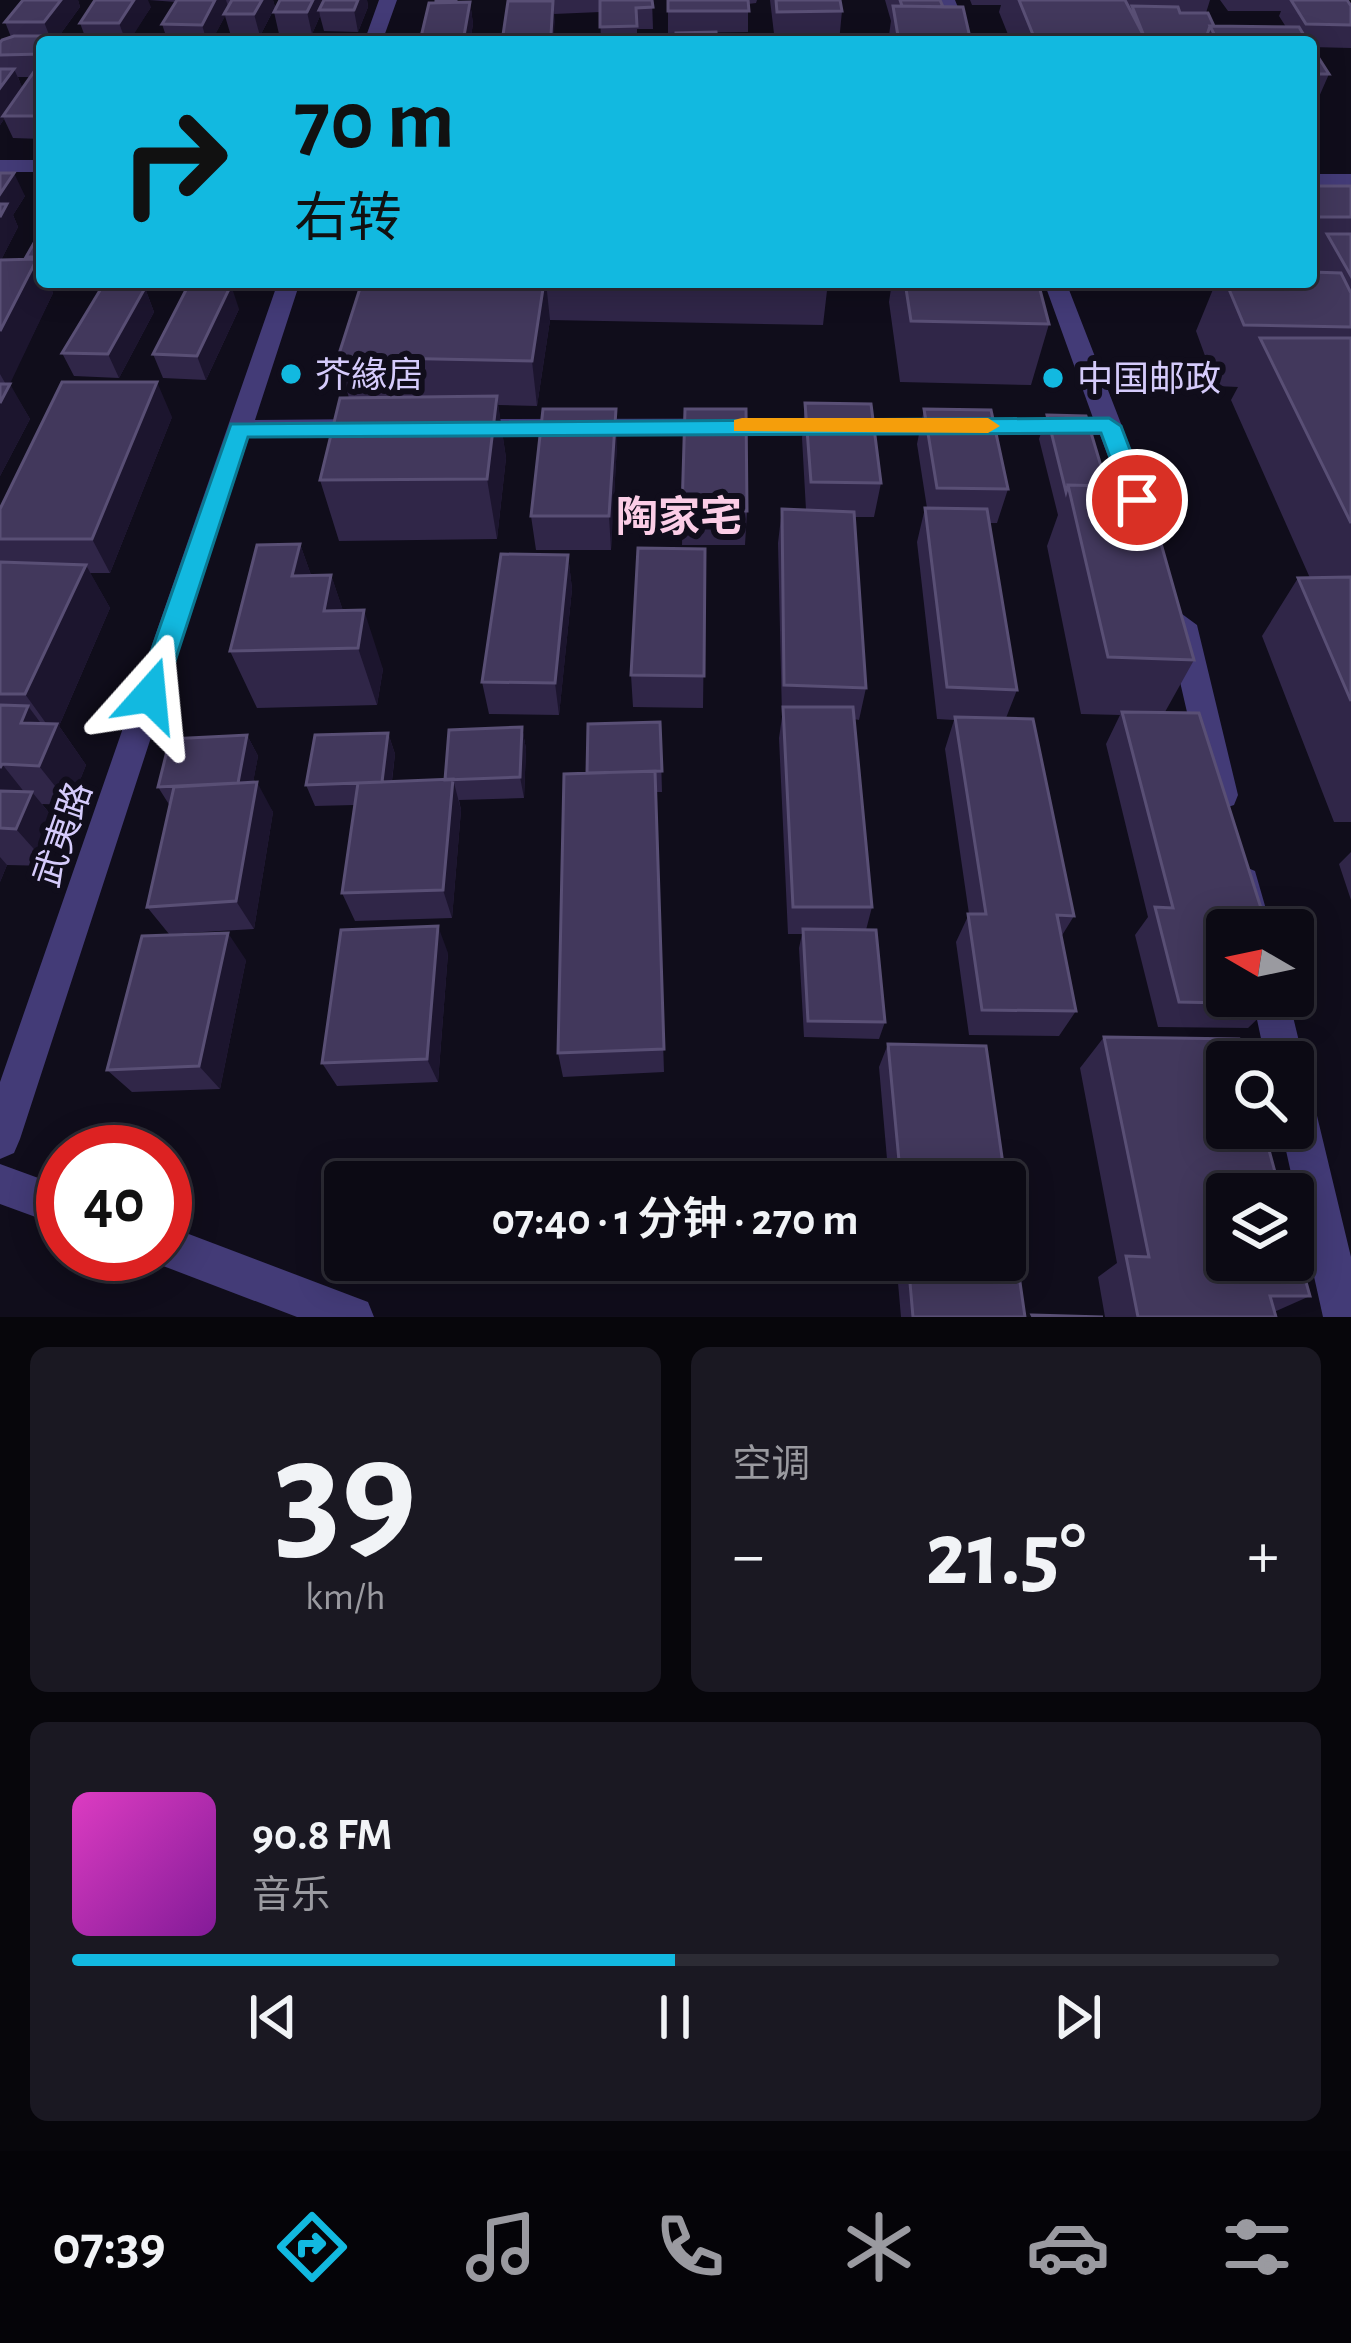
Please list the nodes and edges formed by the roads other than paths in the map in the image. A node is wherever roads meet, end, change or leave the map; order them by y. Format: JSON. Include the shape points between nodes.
{"nodes":[{"id":1,"x":388,"y":0,"type":"edge"},
{"id":2,"x":946,"y":0,"type":"edge"},
{"id":3,"x":375,"y":36,"type":"edge"},
{"id":4,"x":961,"y":36,"type":"edge"},
{"id":5,"x":0,"y":166,"type":"edge"},
{"id":6,"x":36,"y":166,"type":"edge"},
{"id":7,"x":1317,"y":179,"type":"edge"},
{"id":8,"x":1351,"y":180,"type":"edge"},
{"id":9,"x":287,"y":288,"type":"edge"},
{"id":10,"x":1057,"y":288,"type":"edge"},
{"id":11,"x":1109,"y":426,"type":"junction"},
{"id":12,"x":239,"y":429,"type":"junction"},
{"id":13,"x":1156,"y":550,"type":"edge"},
{"id":14,"x":1171,"y":591,"type":"edge"},
{"id":15,"x":1227,"y":816,"type":"edge"},
{"id":16,"x":1238,"y":862,"type":"edge"},
{"id":17,"x":1249,"y":909,"type":"edge"},
{"id":18,"x":0,"y":1139,"type":"edge"},
{"id":19,"x":1305,"y":1149,"type":"edge"},
{"id":20,"x":0,"y":1184,"type":"edge"},
{"id":21,"x":36,"y":1197,"type":"edge"},
{"id":22,"x":192,"y":1256,"type":"edge"},
{"id":23,"x":353,"y":1317,"type":"edge"},
{"id":24,"x":1344,"y":1317,"type":"edge"}],
"edges":[{"from":1,"to":3,"type":"street"},
{"from":2,"to":4,"type":"street"},
{"from":5,"to":6,"type":"street"},
{"from":7,"to":8,"type":"street"},
{"from":9,"to":12,"type":"street","name":"武夷路"},
{"from":10,"to":11,"type":"street"},
{"from":11,"to":12,"type":"street"},
{"from":11,"to":13,"type":"street"},
{"from":12,"to":18,"type":"street","name":"武夷路"},
{"from":14,"to":15,"type":"street"},
{"from":16,"to":17,"type":"street"},
{"from":19,"to":24,"type":"street"},
{"from":20,"to":21,"type":"street"},
{"from":22,"to":23,"type":"street"}]}
